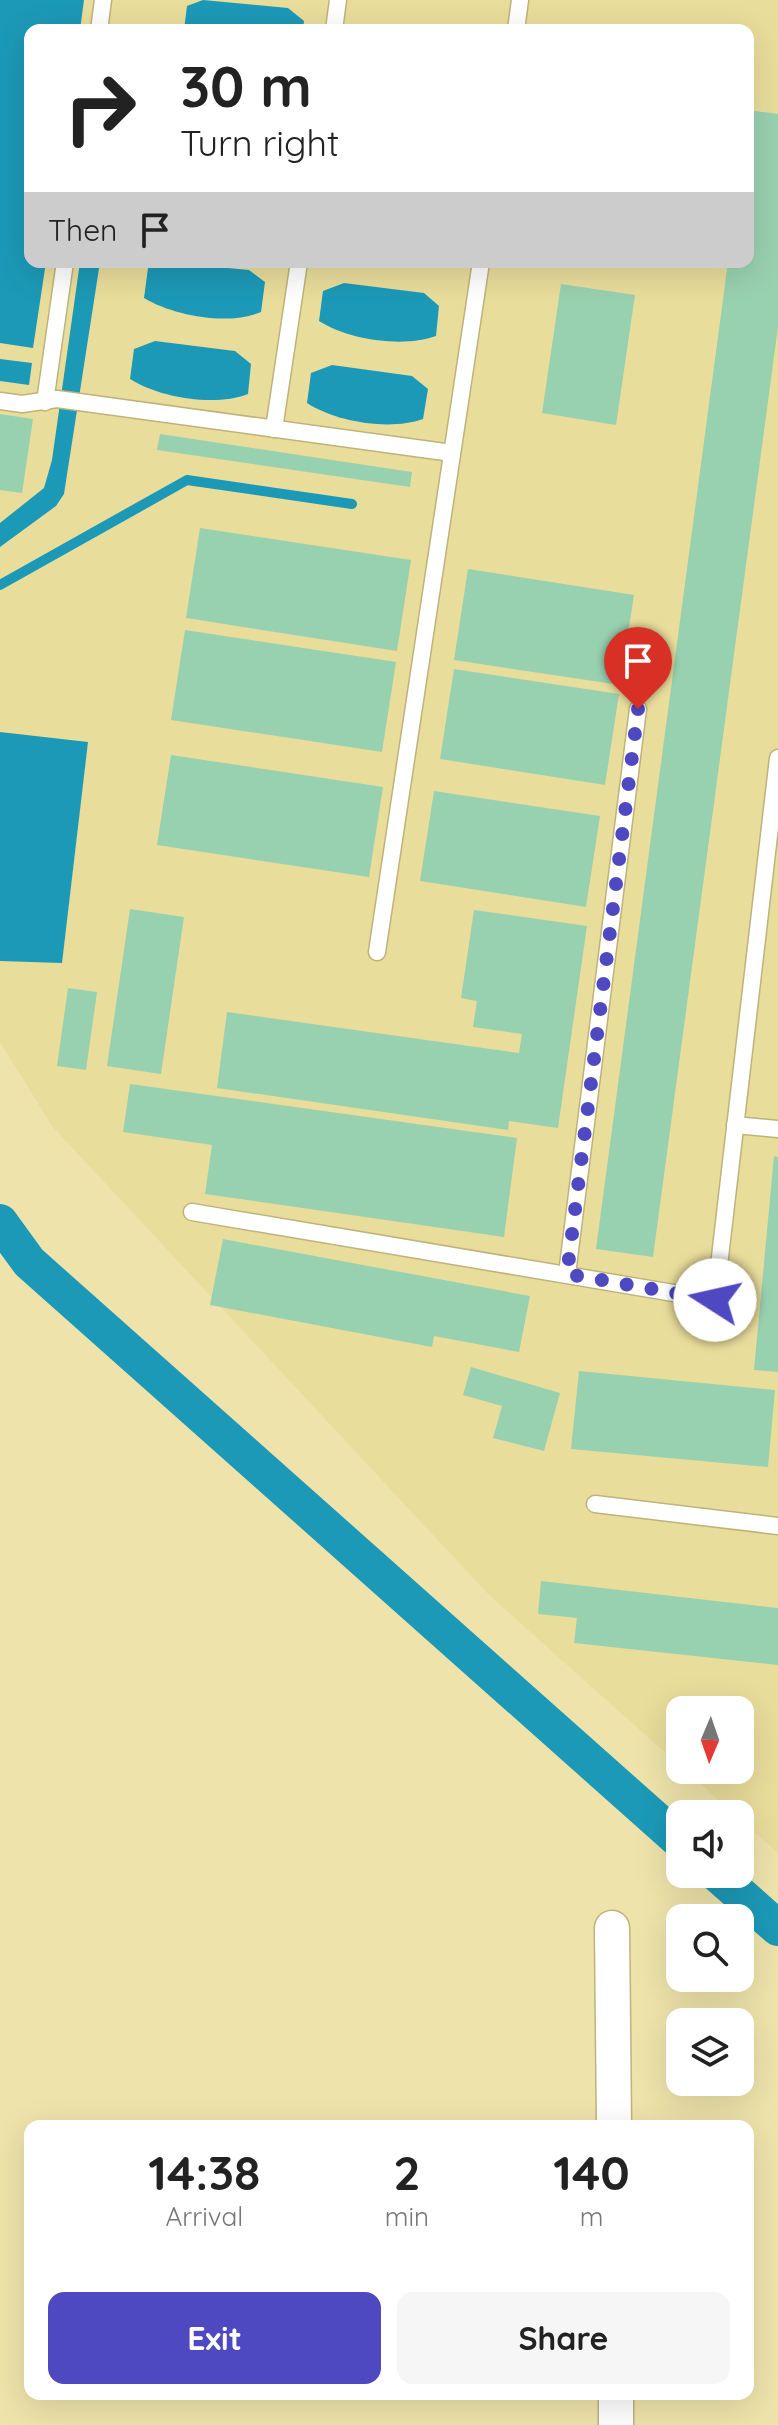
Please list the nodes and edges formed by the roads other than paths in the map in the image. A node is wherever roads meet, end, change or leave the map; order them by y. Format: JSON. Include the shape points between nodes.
{"nodes":[{"id":1,"x":103,"y":0,"type":"edge"},
{"id":2,"x":338,"y":0,"type":"edge"},
{"id":3,"x":520,"y":0,"type":"edge"},
{"id":4,"x":100,"y":24,"type":"edge"},
{"id":5,"x":335,"y":24,"type":"edge"},
{"id":6,"x":517,"y":24,"type":"edge"},
{"id":7,"x":64,"y":268,"type":"edge"},
{"id":8,"x":298,"y":268,"type":"edge"},
{"id":9,"x":480,"y":268,"type":"edge"},
{"id":10,"x":0,"y":401,"type":"edge"},
{"id":11,"x":51,"y":401,"type":"junction"},
{"id":12,"x":274,"y":429,"type":"junction"},
{"id":13,"x":452,"y":453,"type":"junction"},
{"id":14,"x":638,"y":709,"type":"dead end"},
{"id":15,"x":778,"y":758,"type":"edge"},
{"id":16,"x":377,"y":952,"type":"dead end"},
{"id":17,"x":735,"y":1125,"type":"junction"},
{"id":18,"x":778,"y":1129,"type":"edge"},
{"id":19,"x":192,"y":1212,"type":"dead end"},
{"id":20,"x":567,"y":1274,"type":"junction"},
{"id":21,"x":595,"y":1504,"type":"dead end"},
{"id":22,"x":778,"y":1526,"type":"edge"},
{"id":23,"x":612,"y":1928,"type":"dead end"},
{"id":24,"x":614,"y":2120,"type":"edge"},
{"id":25,"x":616,"y":2400,"type":"edge"},
{"id":26,"x":616,"y":2425,"type":"edge"}],
"edges":[{"from":1,"to":4,"type":"lane"},
{"from":2,"to":5,"type":"lane"},
{"from":3,"to":6,"type":"lane"},
{"from":7,"to":11,"type":"lane"},
{"from":8,"to":12,"type":"lane"},
{"from":9,"to":13,"type":"lane"},
{"from":10,"to":11,"type":"lane"},
{"from":11,"to":12,"type":"lane"},
{"from":12,"to":13,"type":"lane"},
{"from":13,"to":16,"type":"lane"},
{"from":14,"to":20,"type":"lane"},
{"from":15,"to":17,"type":"lane"},
{"from":17,"to":18,"type":"lane"},
{"from":17,"to":20,"type":"lane","via":[[715,1300]]},
{"from":19,"to":20,"type":"lane"},
{"from":21,"to":22,"type":"lane"},
{"from":23,"to":24,"type":"street"},
{"from":25,"to":26,"type":"street"}]}
